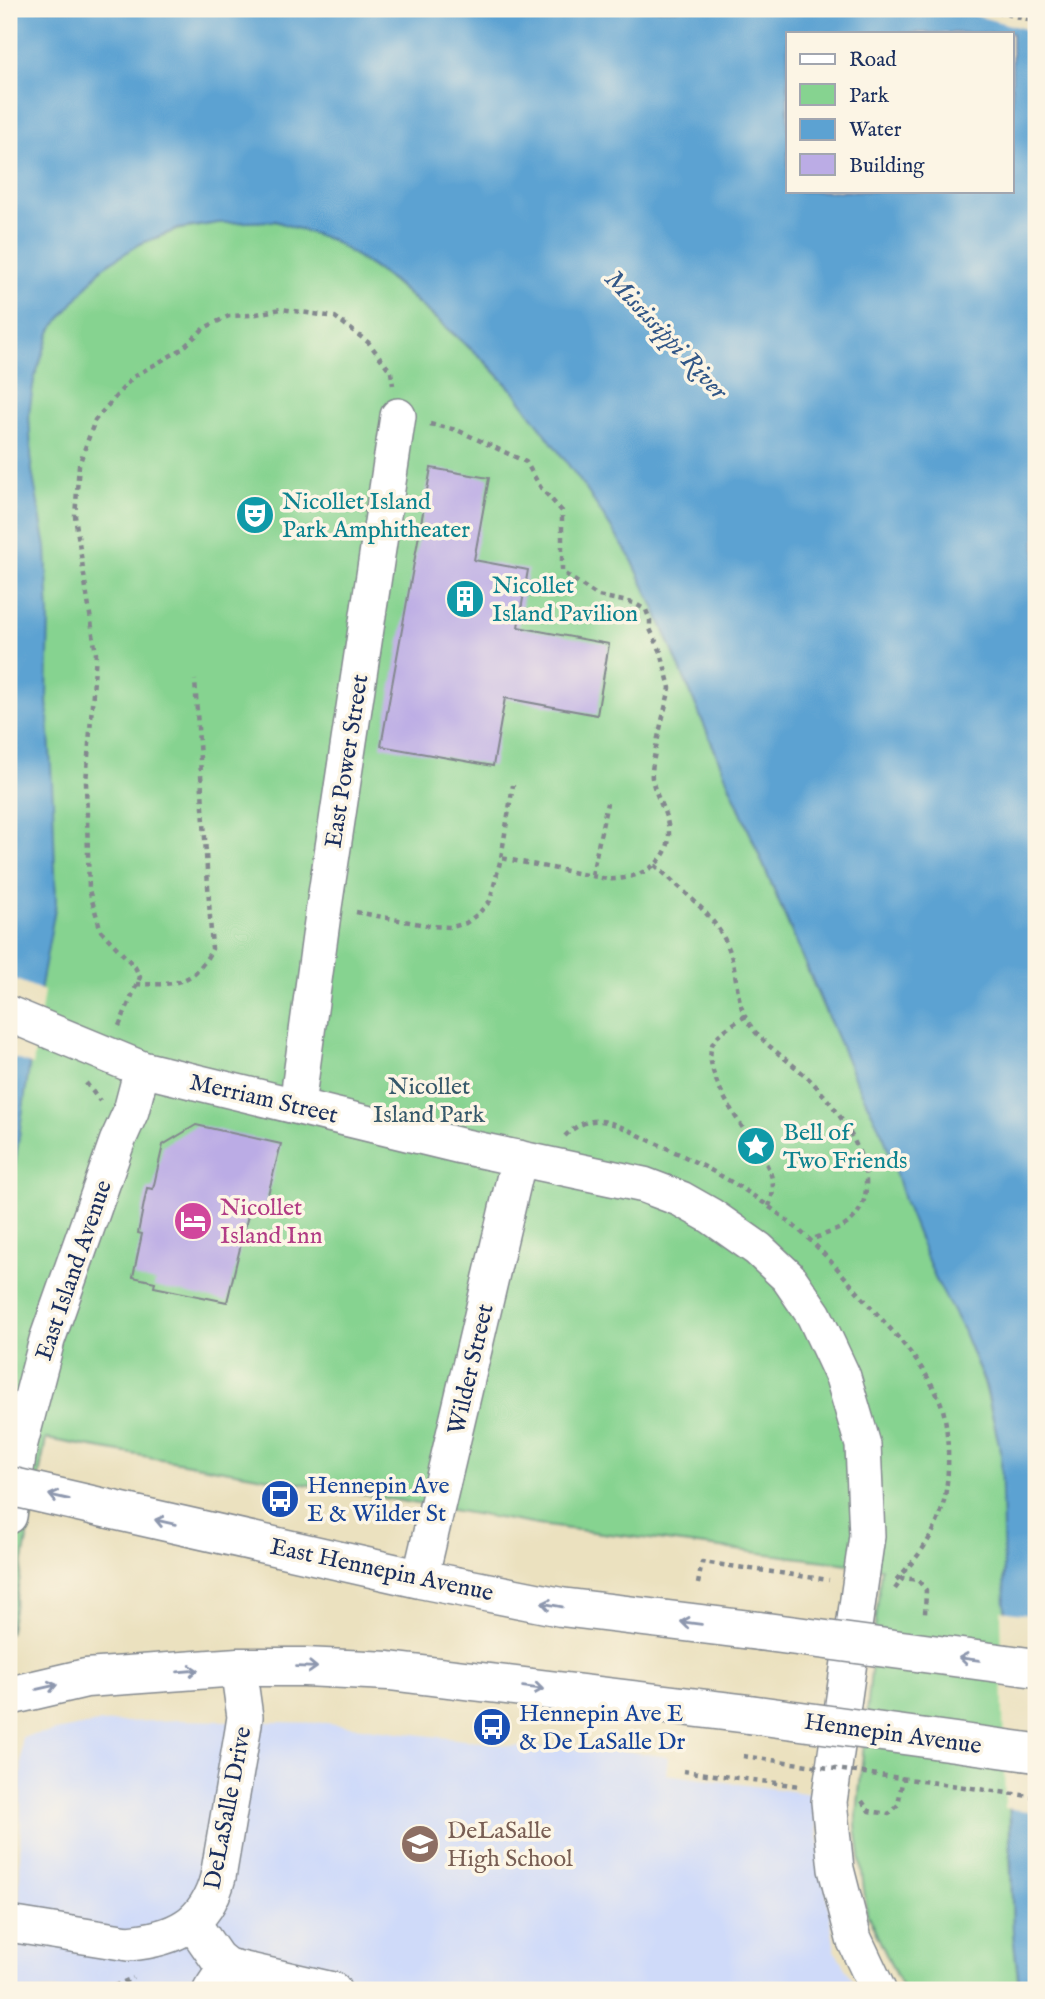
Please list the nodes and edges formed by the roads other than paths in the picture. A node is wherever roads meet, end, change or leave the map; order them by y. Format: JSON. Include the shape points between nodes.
{"nodes":[{"id":1,"x":398,"y":416,"type":"road end"},
{"id":2,"x":9,"y":1014,"type":"edge"},
{"id":3,"x":142,"y":1069,"type":"junction"},
{"id":4,"x":297,"y":1105,"type":"junction"},
{"id":5,"x":519,"y":1158,"type":"junction"},
{"id":6,"x":9,"y":1486,"type":"edge"},
{"id":7,"x":9,"y":1516,"type":"edge"},
{"id":8,"x":420,"y":1579,"type":"junction"},
{"id":9,"x":238,"y":1667,"type":"junction"},
{"id":10,"x":1036,"y":1668,"type":"edge"},
{"id":11,"x":9,"y":1696,"type":"edge"},
{"id":12,"x":1036,"y":1753,"type":"edge"},
{"id":13,"x":192,"y":1922,"type":"junction"},
{"id":14,"x":9,"y":1924,"type":"edge"},
{"id":15,"x":219,"y":1978,"type":"edge"},
{"id":16,"x":332,"y":1990,"type":"edge"},
{"id":17,"x":878,"y":1990,"type":"edge"}],
"edges":[{"from":1,"to":4,"type":"street","name":"East Power Street"},
{"from":2,"to":3,"type":"street","name":"Merriam Street"},
{"from":3,"to":4,"type":"street","name":"Merriam Street"},
{"from":3,"to":7,"type":"street","name":"East Island Avenue","via":[[131,1111],[47,1339],[20,1443]]},
{"from":4,"to":5,"type":"street","name":"Merriam Street"},
{"from":5,"to":8,"type":"street","name":"Wilder Street"},
{"from":5,"to":17,"type":"street","name":"Merriam Street","via":[[645,1185],[711,1216],[758,1249],[788,1278],[814,1315],[843,1377],[863,1445],[867,1536],[829,1802],[836,1869],[854,1939]]},
{"from":8,"to":6,"type":"main road","name":"East Hennepin Avenue","one_way":true,"bridge":true},
{"from":10,"to":8,"type":"main road","name":"East Hennepin Avenue","one_way":true,"bridge":true,"via":[[561,1606]]},
{"from":11,"to":9,"type":"main road","one_way":true,"via":[[86,1678]]},
{"from":9,"to":12,"type":"main road","name":"Hennepin Avenue","one_way":true,"bridge":true,"via":[[389,1671]]},
{"from":9,"to":13,"type":"street","name":"DeLaSalle Drive","via":[[245,1717],[224,1841],[213,1895]]},
{"from":13,"to":14,"type":"street","name":"DeLaSalle Drive","via":[[167,1936],[128,1943]]},
{"from":13,"to":15,"type":"street","via":[[217,1958]]},
{"from":15,"to":16,"type":"street"}]}
